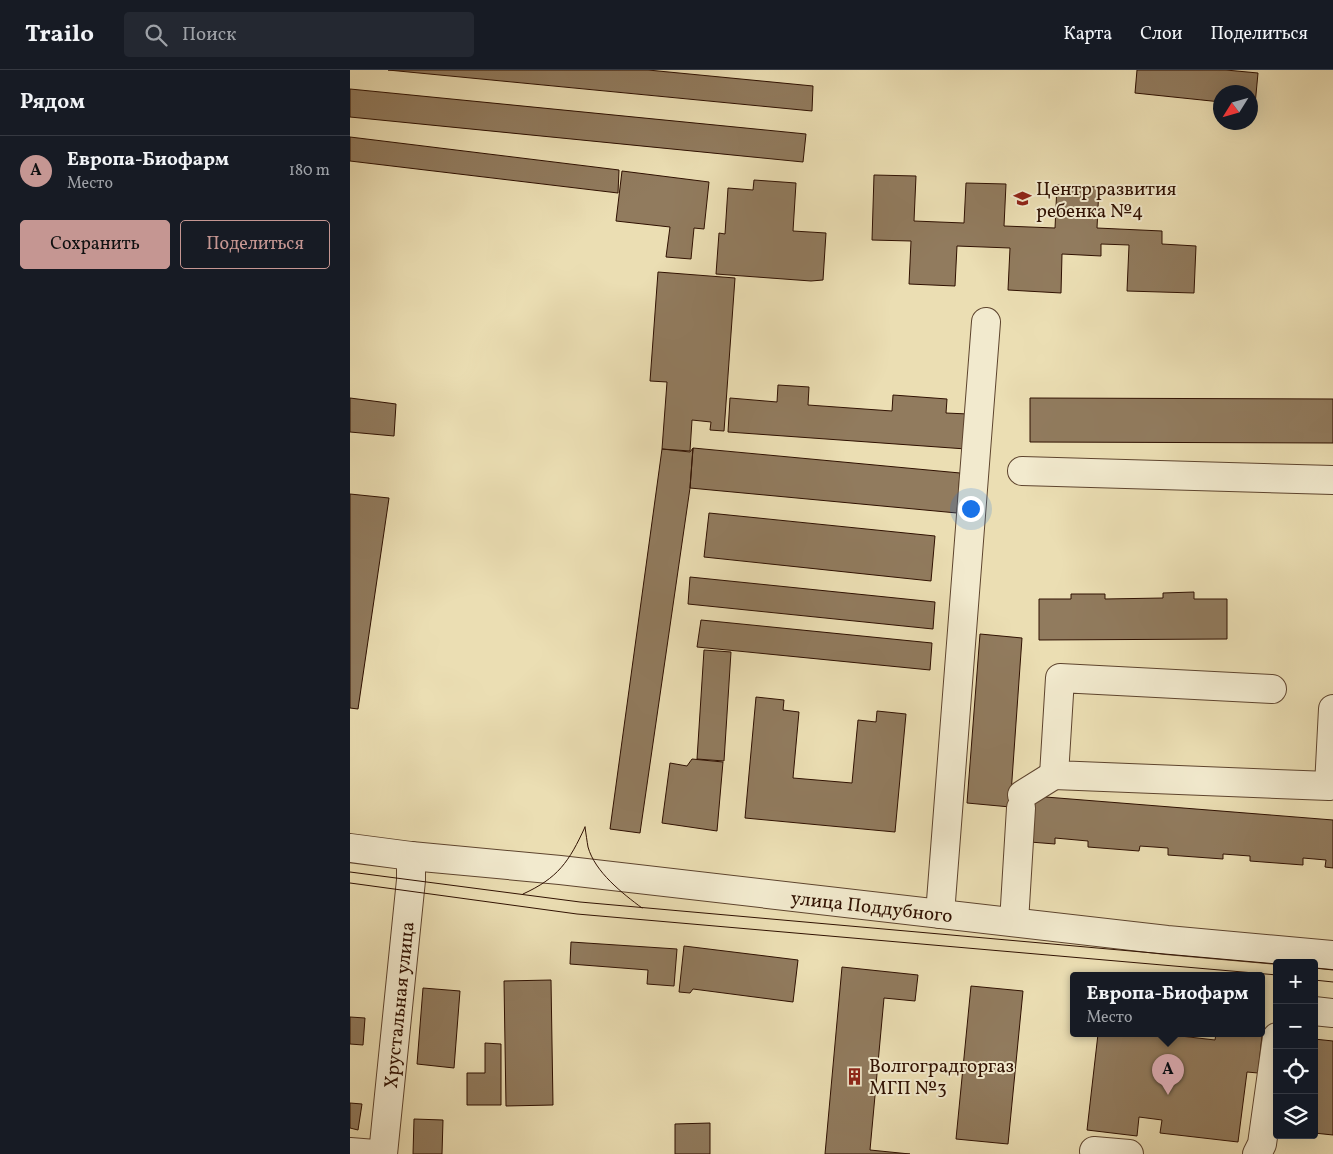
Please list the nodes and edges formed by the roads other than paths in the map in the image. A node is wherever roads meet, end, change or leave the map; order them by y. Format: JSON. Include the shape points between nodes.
{"nodes":[{"id":1,"x":986,"y":322,"type":"dead end"},
{"id":2,"x":1022,"y":471,"type":"dead end"},
{"id":3,"x":1333,"y":480,"type":"edge"},
{"id":4,"x":1272,"y":689,"type":"dead end"},
{"id":5,"x":1333,"y":709,"type":"edge"},
{"id":6,"x":1054,"y":775,"type":"junction"},
{"id":7,"x":1331,"y":788,"type":"edge"},
{"id":8,"x":350,"y":848,"type":"edge"},
{"id":9,"x":411,"y":856,"type":"junction"},
{"id":10,"x":940,"y":914,"type":"junction"},
{"id":11,"x":1014,"y":922,"type":"junction"},
{"id":12,"x":1333,"y":955,"type":"edge"},
{"id":13,"x":1288,"y":957,"type":"edge"},
{"id":14,"x":1318,"y":1011,"type":"edge"},
{"id":15,"x":1333,"y":1013,"type":"edge"},
{"id":16,"x":1275,"y":1049,"type":"edge"},
{"id":17,"x":1094,"y":1151,"type":"dead end"},
{"id":18,"x":350,"y":1152,"type":"edge"},
{"id":19,"x":375,"y":1154,"type":"edge"},
{"id":20,"x":382,"y":1154,"type":"edge"},
{"id":21,"x":1129,"y":1154,"type":"edge"},
{"id":22,"x":1257,"y":1154,"type":"edge"}],
"edges":[{"from":1,"to":10,"type":"street"},
{"from":2,"to":3,"type":"street"},
{"from":4,"to":6,"type":"street","via":[[1060,678]]},
{"from":5,"to":7,"type":"street"},
{"from":6,"to":7,"type":"street"},
{"from":6,"to":11,"type":"street","via":[[1021,802]]},
{"from":8,"to":9,"type":"street","name":"улица Поддубного"},
{"from":9,"to":10,"type":"street","name":"улица Поддубного"},
{"from":9,"to":20,"type":"street","name":"Хрустальная улица"},
{"from":10,"to":11,"type":"street","name":"улица Поддубного"},
{"from":11,"to":13,"type":"street","name":"улица Поддубного"},
{"from":12,"to":13,"type":"street","name":"улица Поддубного"},
{"from":14,"to":15,"type":"street"},
{"from":16,"to":22,"type":"street","via":[[1262,1144]]},
{"from":17,"to":21,"type":"street"},
{"from":18,"to":19,"type":"street"}]}
